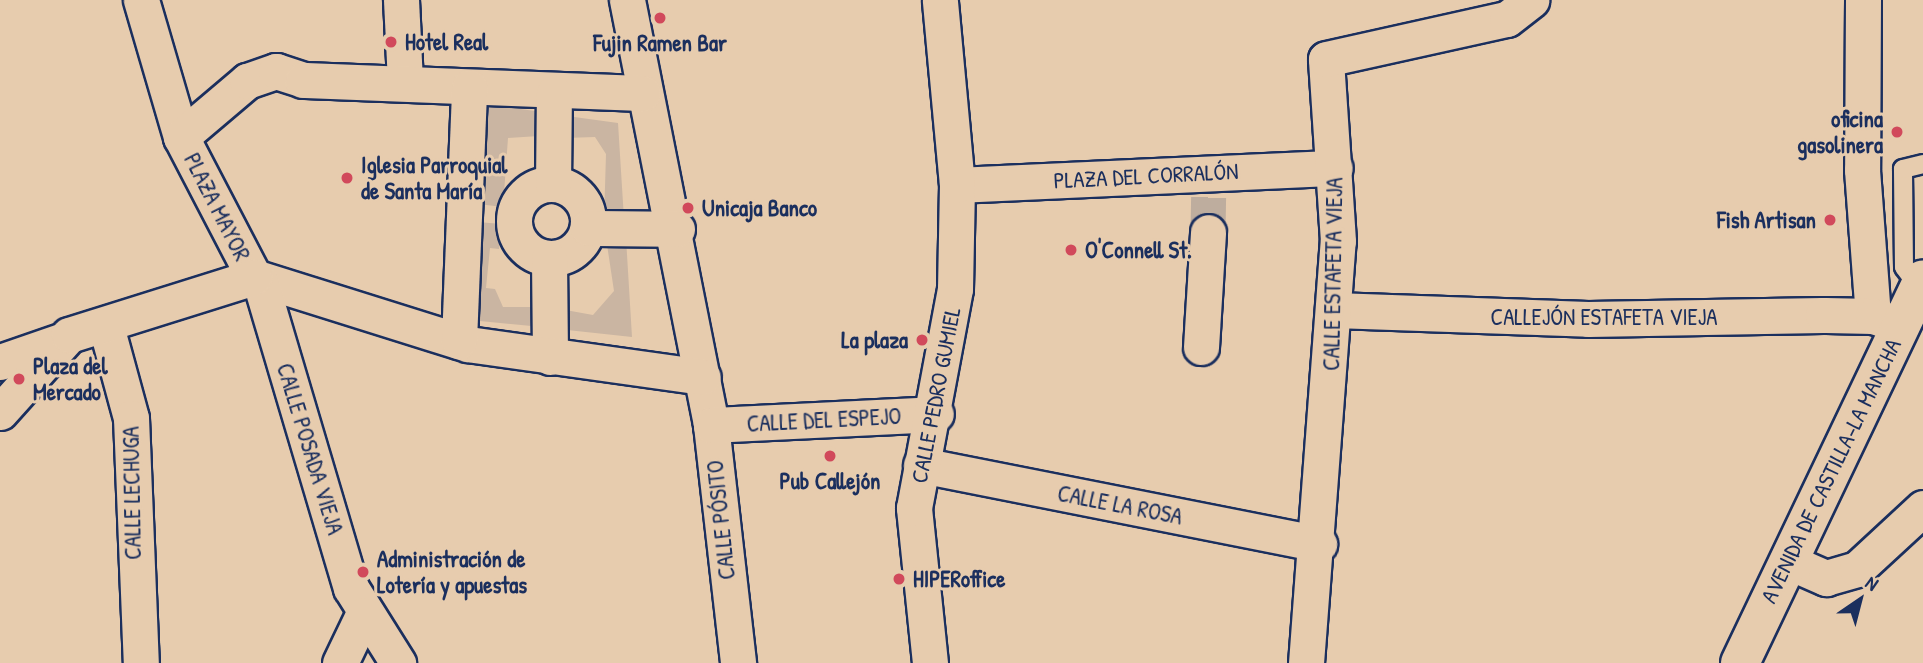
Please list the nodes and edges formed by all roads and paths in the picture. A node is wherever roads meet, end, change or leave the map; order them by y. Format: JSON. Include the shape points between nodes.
{"nodes":[{"id":1,"x":141,"y":0,"type":"edge"},
{"id":2,"x":401,"y":0,"type":"edge"},
{"id":3,"x":627,"y":0,"type":"edge"},
{"id":4,"x":940,"y":0,"type":"edge"},
{"id":5,"x":1531,"y":0,"type":"edge"},
{"id":6,"x":1863,"y":0,"type":"edge"},
{"id":7,"x":405,"y":83,"type":"junction"},
{"id":8,"x":468,"y":87,"type":"junction"},
{"id":9,"x":554,"y":93,"type":"junction"},
{"id":10,"x":643,"y":93,"type":"junction"},
{"id":11,"x":181,"y":137,"type":"junction"},
{"id":12,"x":1923,"y":164,"type":"edge"},
{"id":13,"x":1335,"y":168,"type":"junction"},
{"id":14,"x":553,"y":184,"type":"junction"},
{"id":15,"x":957,"y":185,"type":"junction"},
{"id":16,"x":464,"y":211,"type":"junction"},
{"id":17,"x":514,"y":214,"type":"junction"},
{"id":18,"x":588,"y":228,"type":"junction"},
{"id":19,"x":677,"y":229,"type":"junction"},
{"id":20,"x":1208,"y":232,"type":"tunnel mouth"},
{"id":21,"x":549,"y":259,"type":"junction"},
{"id":22,"x":257,"y":279,"type":"junction"},
{"id":23,"x":1921,"y":283,"type":"edge"},
{"id":24,"x":1334,"y":310,"type":"junction"},
{"id":25,"x":1887,"y":321,"type":"junction"},
{"id":26,"x":106,"y":326,"type":"junction"},
{"id":27,"x":64,"y":340,"type":"junction"},
{"id":28,"x":458,"y":341,"type":"junction"},
{"id":29,"x":1201,"y":347,"type":"dead end"},
{"id":30,"x":550,"y":357,"type":"junction"},
{"id":31,"x":0,"y":362,"type":"edge"},
{"id":32,"x":703,"y":377,"type":"junction"},
{"id":33,"x":5,"y":393,"type":"edge"},
{"id":34,"x":936,"y":414,"type":"junction"},
{"id":35,"x":711,"y":425,"type":"junction"},
{"id":36,"x":922,"y":465,"type":"junction"},
{"id":37,"x":1923,"y":508,"type":"edge"},
{"id":38,"x":1319,"y":544,"type":"junction"},
{"id":39,"x":1787,"y":561,"type":"junction"},
{"id":40,"x":363,"y":615,"type":"junction"},
{"id":41,"x":141,"y":663,"type":"edge"},
{"id":42,"x":340,"y":663,"type":"edge"},
{"id":43,"x":398,"y":663,"type":"edge"},
{"id":44,"x":738,"y":663,"type":"edge"},
{"id":45,"x":930,"y":663,"type":"edge"},
{"id":46,"x":1306,"y":663,"type":"edge"},
{"id":47,"x":1740,"y":663,"type":"edge"}],
"edges":[{"from":1,"to":11,"type":"street","name":"PLAZA MAYOR"},
{"from":2,"to":7,"type":"street"},
{"from":3,"to":10,"type":"street","name":"CALLE PÓSITO"},
{"from":4,"to":15,"type":"street","name":"CALLE PEDRO GUMIEL"},
{"from":5,"to":13,"type":"street","name":"CALLE ESTAFETA VIEJA","via":[[1507,19],[1326,59]]},
{"from":6,"to":25,"type":"street","via":[[1862,170]]},
{"from":7,"to":8,"type":"street"},
{"from":7,"to":11,"type":"street","via":[[303,80],[276,71],[247,81]]},
{"from":8,"to":9,"type":"street"},
{"from":8,"to":16,"type":"street"},
{"from":9,"to":10,"type":"street"},
{"from":9,"to":14,"type":"street"},
{"from":10,"to":19,"type":"street","name":"CALLE PÓSITO"},
{"from":11,"to":22,"type":"street","name":"PLAZA MAYOR"},
{"from":12,"to":23,"type":"lane","via":[[1903,169],[1904,267]]},
{"from":13,"to":15,"type":"street","name":"PLAZA DEL CORRALÓN"},
{"from":13,"to":24,"type":"street","name":"CALLE ESTAFETA VIEJA"},
{"from":14,"to":17,"type":"street","via":[[532,188]]},
{"from":14,"to":18,"type":"street","via":[[580,198]]},
{"from":15,"to":34,"type":"street","name":"CALLE PEDRO GUMIEL","via":[[955,289]]},
{"from":16,"to":17,"type":"street"},
{"from":16,"to":28,"type":"street"},
{"from":17,"to":21,"type":"street","via":[[521,244]]},
{"from":18,"to":19,"type":"street"},
{"from":18,"to":21,"type":"street","via":[[570,253]]},
{"from":19,"to":32,"type":"street","name":"CALLE PÓSITO"},
{"from":20,"to":29,"type":"street"},
{"from":21,"to":30,"type":"street"},
{"from":22,"to":26,"type":"street"},
{"from":22,"to":28,"type":"street"},
{"from":22,"to":40,"type":"street","name":"CALLE POSADA VIEJA"},
{"from":23,"to":25,"type":"main road","name":"AVENIDA DE CASTILLA-LA MANCHA"},
{"from":24,"to":25,"type":"street","name":"CALLEJÓN ESTAFETA VIEJA","via":[[1588,319]]},
{"from":24,"to":38,"type":"street","name":"CALLE ESTAFETA VIEJA"},
{"from":25,"to":39,"type":"main road","name":"AVENIDA DE CASTILLA-LA MANCHA"},
{"from":26,"to":27,"type":"street"},
{"from":26,"to":41,"type":"street","name":"CALLE LECHUGA","via":[[131,418]]},
{"from":27,"to":31,"type":"street"},
{"from":27,"to":33,"type":"street"},
{"from":28,"to":30,"type":"street"},
{"from":30,"to":32,"type":"street"},
{"from":32,"to":35,"type":"street","name":"CALLE PÓSITO"},
{"from":34,"to":35,"type":"street","name":"CALLE DEL ESPEJO"},
{"from":34,"to":36,"type":"street","name":"CALLE PEDRO GUMIEL"},
{"from":35,"to":44,"type":"street","name":"CALLE PÓSITO"},
{"from":36,"to":38,"type":"street","name":"CALLE LA ROSA"},
{"from":36,"to":45,"type":"street","name":"CALLE PEDRO GUMIEL","via":[[914,508]]},
{"from":37,"to":39,"type":"street","via":[[1857,569],[1826,579]]},
{"from":38,"to":46,"type":"street","name":"CALLE ESTAFETA VIEJA"},
{"from":39,"to":47,"type":"main road","name":"AVENIDA DE CASTILLA-LA MANCHA"},
{"from":40,"to":42,"type":"street"},
{"from":40,"to":43,"type":"street","name":"CALLE POSADA VIEJA"}]}
